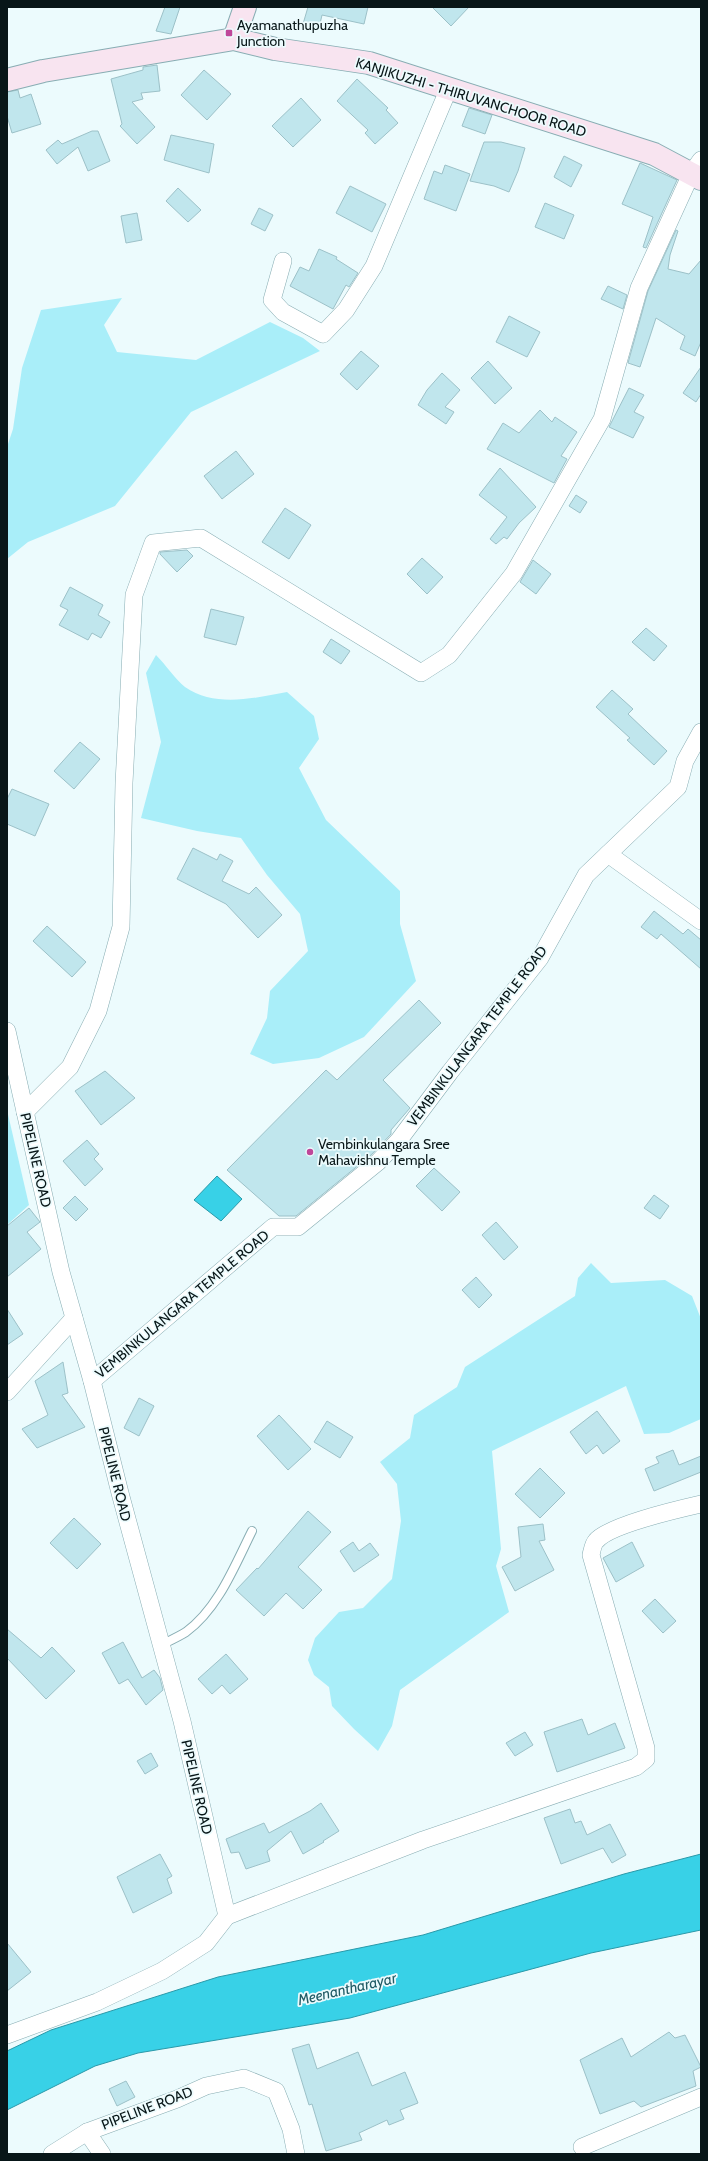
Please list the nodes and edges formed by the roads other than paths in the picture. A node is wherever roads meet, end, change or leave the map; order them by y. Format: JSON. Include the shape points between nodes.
{"nodes":[{"id":1,"x":245,"y":7,"type":"edge"},
{"id":2,"x":234,"y":39,"type":"junction"},
{"id":3,"x":7,"y":80,"type":"edge"},
{"id":4,"x":449,"y":88,"type":"junction"},
{"id":5,"x":698,"y":171,"type":"edge"},
{"id":6,"x":283,"y":261,"type":"dead end"},
{"id":7,"x":701,"y":732,"type":"edge"},
{"id":8,"x":608,"y":854,"type":"junction"},
{"id":9,"x":701,"y":921,"type":"edge"},
{"id":10,"x":7,"y":1031,"type":"edge"},
{"id":11,"x":11,"y":1064,"type":"edge"},
{"id":12,"x":25,"y":1112,"type":"junction"},
{"id":13,"x":74,"y":1318,"type":"junction"},
{"id":14,"x":92,"y":1381,"type":"junction"},
{"id":15,"x":7,"y":1392,"type":"edge"},
{"id":16,"x":701,"y":1504,"type":"edge"},
{"id":17,"x":252,"y":1531,"type":"dead end"},
{"id":18,"x":161,"y":1645,"type":"junction"},
{"id":19,"x":227,"y":1916,"type":"junction"},
{"id":20,"x":7,"y":2035,"type":"edge"},
{"id":21,"x":701,"y":2097,"type":"edge"},
{"id":22,"x":87,"y":2132,"type":"junction"},
{"id":23,"x":582,"y":2147,"type":"dead end"},
{"id":24,"x":52,"y":2154,"type":"edge"},
{"id":25,"x":102,"y":2154,"type":"edge"},
{"id":26,"x":296,"y":2154,"type":"edge"}],
"edges":[{"from":1,"to":2,"type":"main road"},
{"from":2,"to":3,"type":"main road","via":[[43,71]]},
{"from":2,"to":4,"type":"main road","name":"KANJIKUZHI - THIRUVANCHOOR ROAD","via":[[274,49],[370,63]]},
{"from":4,"to":5,"type":"main road","name":"KANJIKUZHI - THIRUVANCHOOR ROAD","via":[[654,154]]},
{"from":4,"to":6,"type":"street","via":[[374,266],[346,310],[323,334],[283,312],[272,300]]},
{"from":5,"to":12,"type":"street","via":[[639,288],[602,419],[514,573],[449,654],[420,673],[201,538],[153,543],[134,595],[124,783],[121,927],[98,1011],[70,1068]]},
{"from":7,"to":8,"type":"street","name":"VEMBINKULANGARA TEMPLE ROAD","via":[[685,761],[678,787]]},
{"from":8,"to":9,"type":"street"},
{"from":8,"to":14,"type":"street","name":"VEMBINKULANGARA TEMPLE ROAD","via":[[586,875],[540,958],[399,1140],[378,1162],[298,1227],[272,1227]]},
{"from":10,"to":11,"type":"street","name":"PIPELINE ROAD"},
{"from":11,"to":12,"type":"street","name":"PIPELINE ROAD"},
{"from":12,"to":13,"type":"street","name":"PIPELINE ROAD","via":[[61,1272]]},
{"from":13,"to":14,"type":"street","name":"PIPELINE ROAD"},
{"from":13,"to":15,"type":"street"},
{"from":14,"to":18,"type":"street","name":"PIPELINE ROAD"},
{"from":16,"to":19,"type":"street","via":[[609,1532],[597,1540],[591,1555],[646,1748],[646,1759],[626,1771],[423,1840]]},
{"from":17,"to":18,"type":"lane","via":[[227,1580],[208,1610],[186,1632]]},
{"from":18,"to":19,"type":"street","name":"PIPELINE ROAD","via":[[182,1721]]},
{"from":19,"to":20,"type":"street","via":[[206,1943],[162,1971],[97,2002]]},
{"from":21,"to":23,"type":"street"},
{"from":22,"to":24,"type":"street","name":"PIPELINE ROAD"},
{"from":22,"to":25,"type":"street"},
{"from":22,"to":26,"type":"street","name":"PIPELINE ROAD","via":[[178,2099],[206,2086],[244,2078],[276,2091]]}]}
